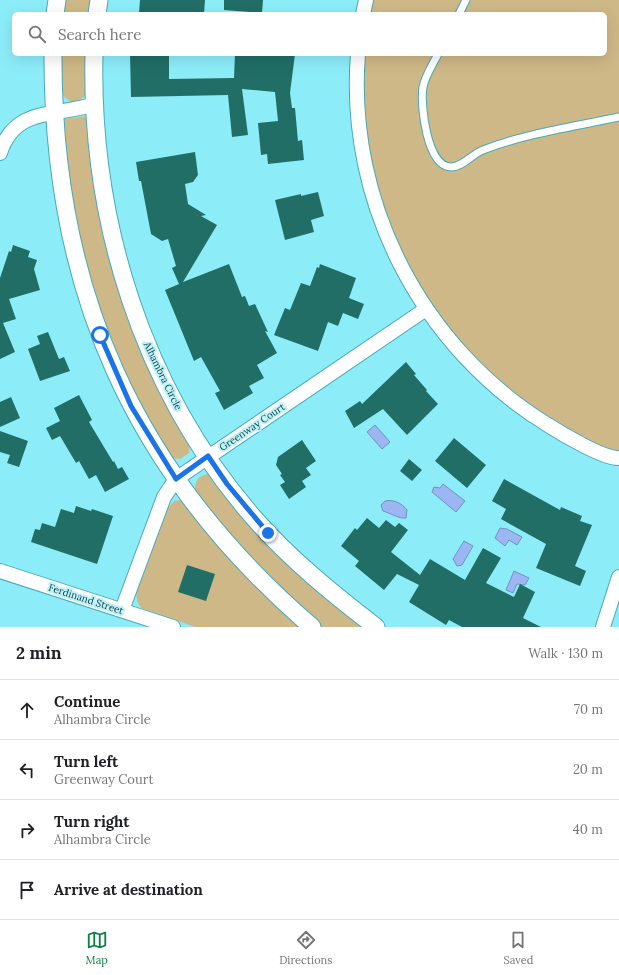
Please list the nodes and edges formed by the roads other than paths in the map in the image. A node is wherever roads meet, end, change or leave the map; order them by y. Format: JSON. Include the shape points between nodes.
{"nodes":[{"id":1,"x":57,"y":0,"type":"edge"},
{"id":2,"x":99,"y":0,"type":"edge"},
{"id":3,"x":366,"y":0,"type":"edge"},
{"id":4,"x":466,"y":0,"type":"edge"},
{"id":5,"x":55,"y":12,"type":"edge"},
{"id":6,"x":97,"y":12,"type":"edge"},
{"id":7,"x":363,"y":12,"type":"edge"},
{"id":8,"x":460,"y":12,"type":"edge"},
{"id":9,"x":54,"y":56,"type":"edge"},
{"id":10,"x":94,"y":56,"type":"edge"},
{"id":11,"x":358,"y":56,"type":"edge"},
{"id":12,"x":437,"y":56,"type":"edge"},
{"id":13,"x":95,"y":104,"type":"junction"},
{"id":14,"x":56,"y":113,"type":"junction"},
{"id":15,"x":619,"y":117,"type":"edge"},
{"id":16,"x":0,"y":153,"type":"edge"},
{"id":17,"x":426,"y":309,"type":"junction"},
{"id":18,"x":208,"y":456,"type":"junction"},
{"id":19,"x":618,"y":460,"type":"edge"},
{"id":20,"x":176,"y":479,"type":"junction"},
{"id":21,"x":0,"y":570,"type":"edge"},
{"id":22,"x":619,"y":576,"type":"edge"},
{"id":23,"x":122,"y":610,"type":"junction"},
{"id":24,"x":173,"y":627,"type":"edge"},
{"id":25,"x":312,"y":627,"type":"edge"},
{"id":26,"x":376,"y":627,"type":"edge"},
{"id":27,"x":602,"y":627,"type":"edge"}],
"edges":[{"from":1,"to":5,"type":"street"},
{"from":2,"to":6,"type":"street"},
{"from":3,"to":7,"type":"street"},
{"from":4,"to":8,"type":"lane"},
{"from":9,"to":14,"type":"street"},
{"from":10,"to":13,"type":"street","name":"Alhambra Circle"},
{"from":11,"to":17,"type":"street","via":[[358,114],[368,181],[392,251]]},
{"from":12,"to":15,"type":"lane","via":[[424,85],[422,99],[433,153],[444,166],[452,167],[480,151],[505,141]]},
{"from":13,"to":14,"type":"street"},
{"from":13,"to":18,"type":"street","name":"Alhambra Circle","via":[[105,206],[130,301],[161,375]]},
{"from":14,"to":16,"type":"street","via":[[30,117],[20,123],[9,134]]},
{"from":14,"to":20,"type":"street","via":[[62,190],[80,275],[107,352],[128,399]]},
{"from":17,"to":18,"type":"street","name":"Greenway Court"},
{"from":17,"to":19,"type":"street","via":[[466,359],[501,393],[552,428]]},
{"from":18,"to":20,"type":"street","name":"Greenway Court"},
{"from":18,"to":26,"type":"street","name":"Alhambra Circle","via":[[227,484],[268,533],[320,582]]},
{"from":20,"to":23,"type":"street","name":"Greenway Court","via":[[161,504]]},
{"from":20,"to":25,"type":"street","via":[[232,551]]},
{"from":21,"to":23,"type":"street","name":"Ferdinand Street"},
{"from":22,"to":27,"type":"street"},
{"from":23,"to":24,"type":"street","name":"Ferdinand Street"}]}
